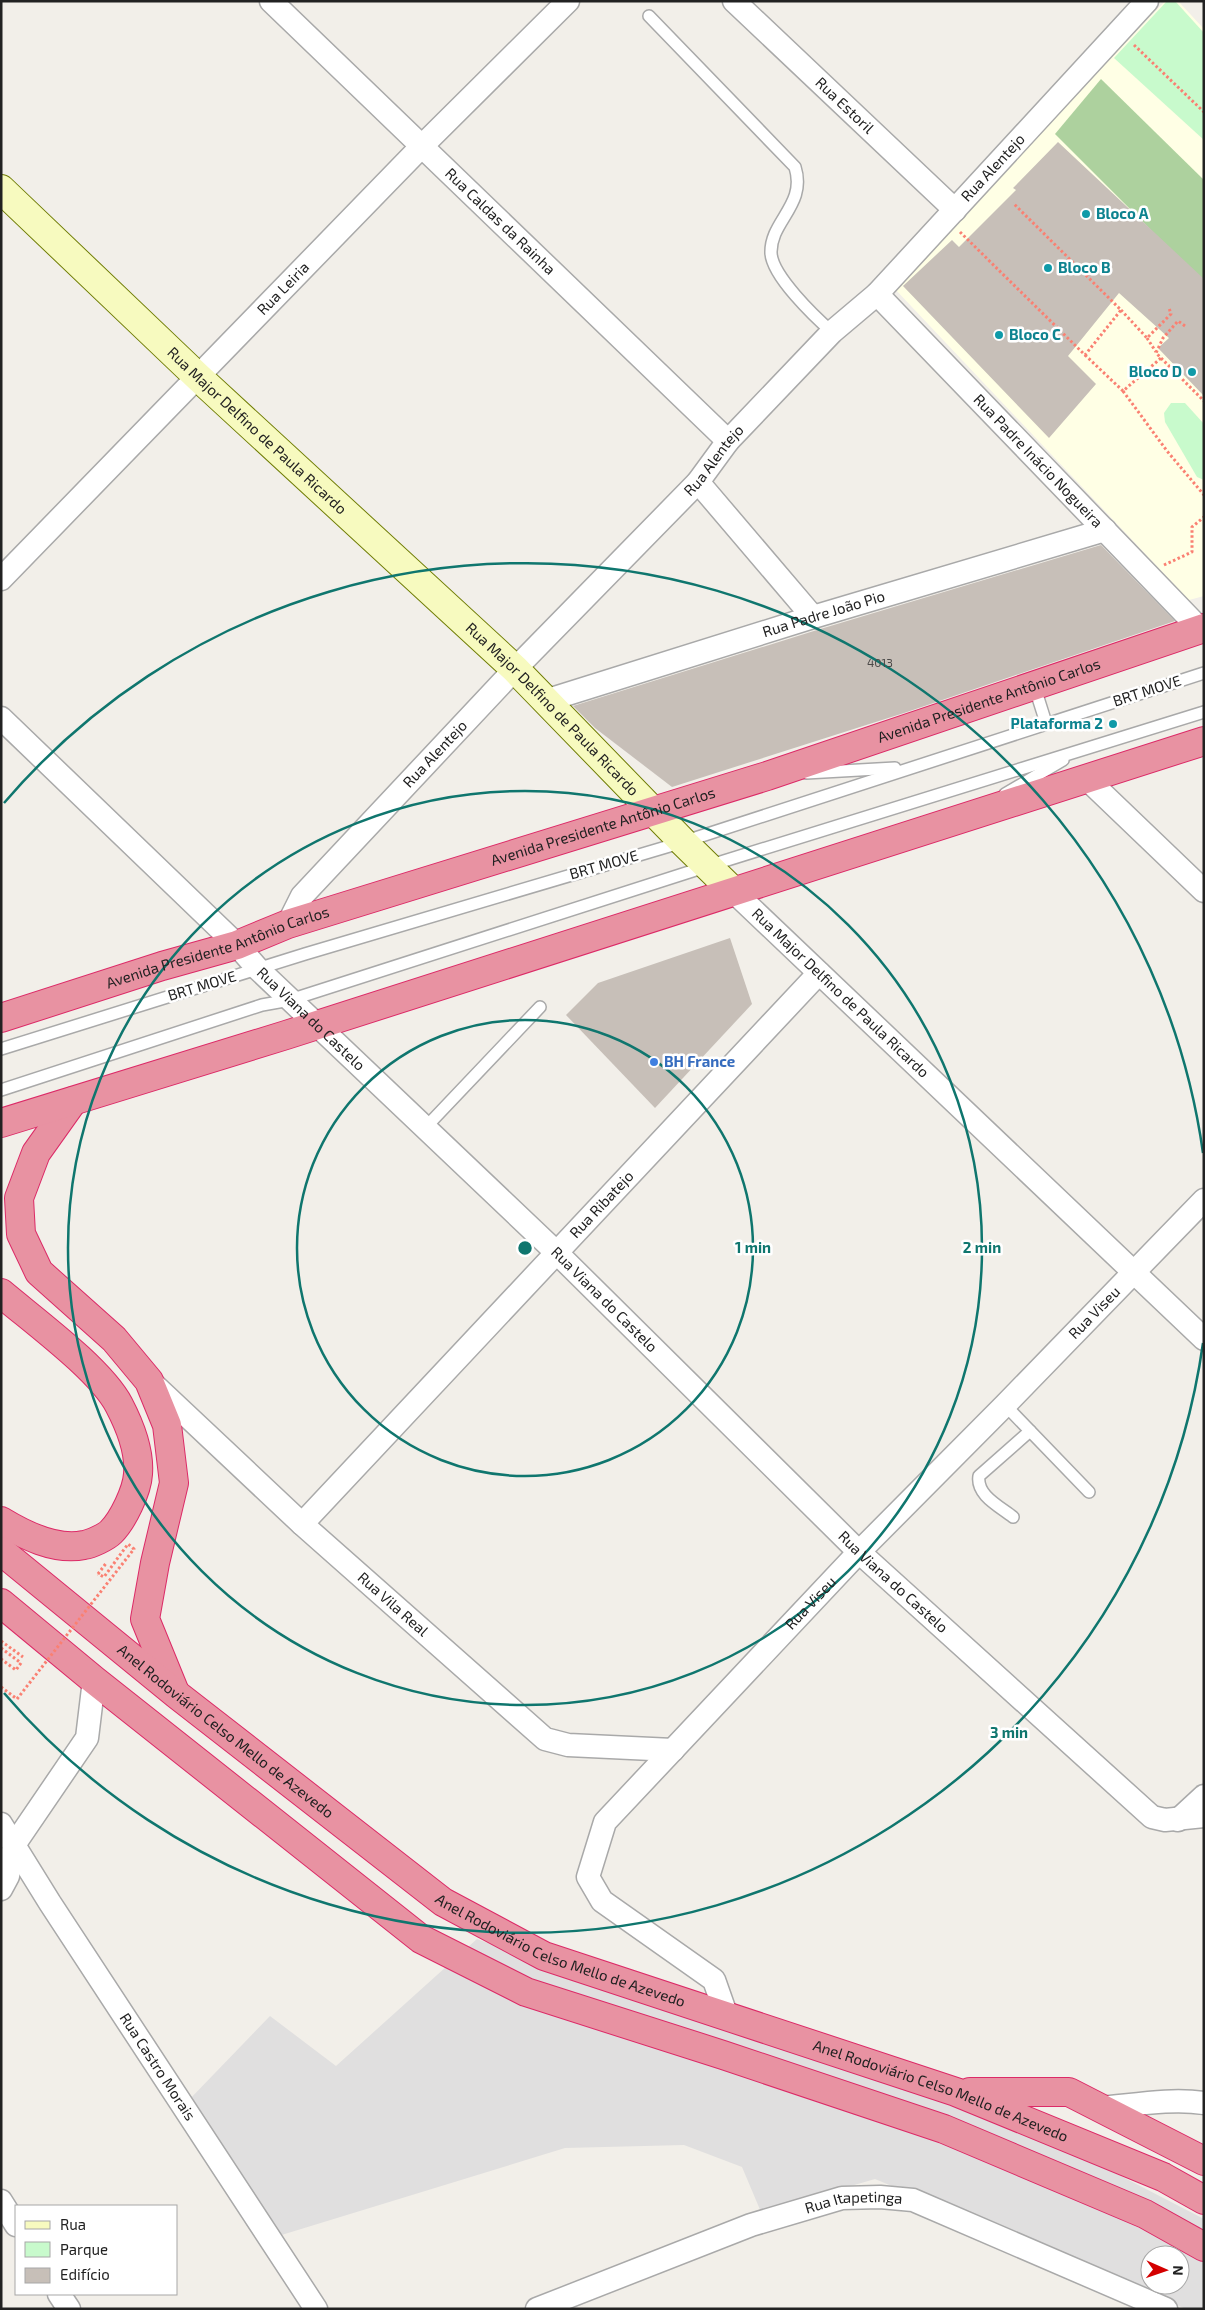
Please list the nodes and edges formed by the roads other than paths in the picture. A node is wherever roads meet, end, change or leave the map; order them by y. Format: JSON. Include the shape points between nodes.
{"nodes":[{"id":1,"x":271,"y":1,"type":"edge"},
{"id":2,"x":568,"y":1,"type":"edge"},
{"id":3,"x":734,"y":1,"type":"edge"},
{"id":4,"x":1148,"y":1,"type":"edge"},
{"id":5,"x":649,"y":16,"type":"dead end"},
{"id":6,"x":421,"y":147,"type":"junction"},
{"id":7,"x":1,"y":189,"type":"edge"},
{"id":8,"x":951,"y":214,"type":"junction"},
{"id":9,"x":877,"y":294,"type":"junction"},
{"id":10,"x":832,"y":332,"type":"junction"},
{"id":11,"x":198,"y":377,"type":"junction"},
{"id":12,"x":728,"y":441,"type":"junction"},
{"id":13,"x":698,"y":482,"type":"junction"},
{"id":14,"x":1105,"y":530,"type":"junction"},
{"id":15,"x":1,"y":579,"type":"edge"},
{"id":16,"x":813,"y":617,"type":"junction"},
{"id":17,"x":1202,"y":628,"type":"edge"},
{"id":18,"x":515,"y":669,"type":"junction"},
{"id":19,"x":1204,"y":673,"type":"edge"},
{"id":20,"x":1034,"y":685,"type":"junction"},
{"id":21,"x":545,"y":701,"type":"junction"},
{"id":22,"x":1204,"y":712,"type":"edge"},
{"id":23,"x":1,"y":718,"type":"edge"},
{"id":24,"x":1046,"y":722,"type":"junction"},
{"id":25,"x":1204,"y":741,"type":"edge"},
{"id":26,"x":1082,"y":750,"type":"junction"},
{"id":27,"x":911,"y":767,"type":"junction"},
{"id":28,"x":767,"y":776,"type":"junction"},
{"id":29,"x":1086,"y":778,"type":"junction"},
{"id":30,"x":654,"y":811,"type":"junction"},
{"id":31,"x":967,"y":816,"type":"junction"},
{"id":32,"x":683,"y":842,"type":"junction"},
{"id":33,"x":708,"y":866,"type":"junction"},
{"id":34,"x":733,"y":890,"type":"junction"},
{"id":35,"x":1204,"y":891,"type":"edge"},
{"id":36,"x":288,"y":924,"type":"junction"},
{"id":37,"x":237,"y":945,"type":"junction"},
{"id":38,"x":258,"y":969,"type":"junction"},
{"id":39,"x":819,"y":973,"type":"junction"},
{"id":40,"x":290,"y":1000,"type":"junction"},
{"id":41,"x":540,"y":1007,"type":"dead end"},
{"id":42,"x":1,"y":1018,"type":"edge"},
{"id":43,"x":316,"y":1025,"type":"junction"},
{"id":44,"x":1,"y":1049,"type":"edge"},
{"id":45,"x":1,"y":1090,"type":"edge"},
{"id":46,"x":73,"y":1101,"type":"junction"},
{"id":47,"x":1,"y":1123,"type":"edge"},
{"id":48,"x":426,"y":1127,"type":"junction"},
{"id":49,"x":1204,"y":1200,"type":"edge"},
{"id":50,"x":557,"y":1253,"type":"junction"},
{"id":51,"x":1133,"y":1274,"type":"junction"},
{"id":52,"x":1,"y":1293,"type":"edge"},
{"id":53,"x":1204,"y":1339,"type":"edge"},
{"id":54,"x":149,"y":1381,"type":"junction"},
{"id":55,"x":1006,"y":1405,"type":"junction"},
{"id":56,"x":1030,"y":1430,"type":"junction"},
{"id":57,"x":1089,"y":1492,"type":"dead end"},
{"id":58,"x":1013,"y":1517,"type":"dead end"},
{"id":59,"x":1,"y":1521,"type":"edge"},
{"id":60,"x":302,"y":1524,"type":"junction"},
{"id":61,"x":1,"y":1551,"type":"edge"},
{"id":62,"x":859,"y":1552,"type":"junction"},
{"id":63,"x":3,"y":1605,"type":"edge"},
{"id":64,"x":94,"y":1680,"type":"junction"},
{"id":65,"x":176,"y":1694,"type":"junction"},
{"id":66,"x":673,"y":1750,"type":"junction"},
{"id":67,"x":1204,"y":1796,"type":"edge"},
{"id":68,"x":1204,"y":1816,"type":"edge"},
{"id":69,"x":1178,"y":1820,"type":"junction"},
{"id":70,"x":1,"y":1824,"type":"edge"},
{"id":71,"x":14,"y":1845,"type":"junction"},
{"id":72,"x":1,"y":1889,"type":"edge"},
{"id":73,"x":727,"y":2017,"type":"junction"},
{"id":74,"x":956,"y":2092,"type":"junction"},
{"id":75,"x":1204,"y":2103,"type":"edge"},
{"id":76,"x":1100,"y":2108,"type":"junction"},
{"id":77,"x":1204,"y":2161,"type":"edge"},
{"id":78,"x":1204,"y":2200,"type":"edge"},
{"id":79,"x":1,"y":2201,"type":"edge"},
{"id":80,"x":15,"y":2223,"type":"edge"},
{"id":81,"x":1204,"y":2247,"type":"edge"},
{"id":82,"x":61,"y":2295,"type":"edge"},
{"id":83,"x":69,"y":2309,"type":"edge"},
{"id":84,"x":316,"y":2309,"type":"edge"},
{"id":85,"x":537,"y":2309,"type":"edge"},
{"id":86,"x":1166,"y":2309,"type":"edge"}],
"edges":[{"from":1,"to":6,"type":"street","name":"Rua Caldas da Rainha"},
{"from":2,"to":6,"type":"street","name":"Rua Leiria"},
{"from":3,"to":8,"type":"street","name":"Rua Estoril"},
{"from":4,"to":8,"type":"street","name":"Rua Alentejo"},
{"from":5,"to":10,"type":"lane","via":[[795,166],[799,180],[796,196],[776,236],[772,253],[777,270],[808,311]]},
{"from":6,"to":11,"type":"street","name":"Rua Leiria"},
{"from":6,"to":12,"type":"street","name":"Rua Caldas da Rainha"},
{"from":7,"to":11,"type":"street","name":"Rua Major Delfino de Paula Ricardo"},
{"from":8,"to":9,"type":"street","name":"Rua Alentejo"},
{"from":9,"to":10,"type":"street","name":"Rua Alentejo"},
{"from":9,"to":14,"type":"street","name":"Rua Padre Inácio Nogueira"},
{"from":10,"to":12,"type":"street","name":"Rua Alentejo"},
{"from":11,"to":15,"type":"street","name":"Rua Leiria"},
{"from":11,"to":18,"type":"street","name":"Rua Major Delfino de Paula Ricardo"},
{"from":12,"to":13,"type":"street","name":"Rua Alentejo"},
{"from":13,"to":16,"type":"street"},
{"from":13,"to":18,"type":"street","name":"Rua Alentejo"},
{"from":14,"to":16,"type":"street","name":"Rua Padre João Pio"},
{"from":14,"to":17,"type":"street","name":"Rua Padre Inácio Nogueira"},
{"from":16,"to":21,"type":"street","name":"Rua Padre João Pio"},
{"from":17,"to":20,"type":"highway","name":"Avenida Presidente Antônio Carlos"},
{"from":18,"to":21,"type":"street","name":"Rua Major Delfino de Paula Ricardo"},
{"from":18,"to":36,"type":"street","name":"Rua Alentejo","via":[[302,896]]},
{"from":19,"to":24,"type":"lane","name":"BRT MOVE"},
{"from":20,"to":24,"type":"lane"},
{"from":20,"to":28,"type":"highway","name":"Avenida Presidente Antônio Carlos"},
{"from":21,"to":30,"type":"street","name":"Rua Major Delfino de Paula Ricardo"},
{"from":22,"to":26,"type":"lane","name":"BRT MOVE"},
{"from":23,"to":37,"type":"street","name":"Rua Viana do Castelo"},
{"from":24,"to":27,"type":"lane","name":"BRT MOVE"},
{"from":25,"to":29,"type":"highway"},
{"from":26,"to":31,"type":"lane","name":"BRT MOVE"},
{"from":26,"to":33,"type":"lane","name":"BRT MOVE"},
{"from":27,"to":28,"type":"lane"},
{"from":27,"to":32,"type":"lane","name":"BRT MOVE"},
{"from":28,"to":30,"type":"highway","name":"Avenida Presidente Antônio Carlos"},
{"from":29,"to":31,"type":"highway"},
{"from":29,"to":35,"type":"street"},
{"from":30,"to":32,"type":"street","name":"Rua Major Delfino de Paula Ricardo"},
{"from":30,"to":36,"type":"highway","name":"Avenida Presidente Antônio Carlos"},
{"from":31,"to":34,"type":"highway"},
{"from":32,"to":33,"type":"street","name":"Rua Major Delfino de Paula Ricardo"},
{"from":32,"to":38,"type":"lane","name":"BRT MOVE"},
{"from":33,"to":34,"type":"street","name":"Rua Major Delfino de Paula Ricardo"},
{"from":33,"to":40,"type":"lane","name":"BRT MOVE"},
{"from":34,"to":39,"type":"street","name":"Rua Major Delfino de Paula Ricardo"},
{"from":34,"to":43,"type":"highway"},
{"from":36,"to":37,"type":"highway","name":"Avenida Presidente Antônio Carlos"},
{"from":37,"to":38,"type":"street","name":"Rua Viana do Castelo"},
{"from":37,"to":42,"type":"highway","name":"Avenida Presidente Antônio Carlos"},
{"from":38,"to":40,"type":"street","name":"Rua Viana do Castelo"},
{"from":38,"to":44,"type":"lane","name":"BRT MOVE"},
{"from":39,"to":50,"type":"street","name":"Rua Ribatejo"},
{"from":39,"to":51,"type":"street","name":"Rua Major Delfino de Paula Ricardo"},
{"from":40,"to":43,"type":"street","name":"Rua Viana do Castelo"},
{"from":40,"to":45,"type":"lane","name":"BRT MOVE","via":[[262,1005]]},
{"from":41,"to":48,"type":"lane"},
{"from":43,"to":46,"type":"highway"},
{"from":43,"to":48,"type":"street","name":"Rua Viana do Castelo"},
{"from":46,"to":47,"type":"highway"},
{"from":46,"to":54,"type":"highway","via":[[36,1153],[19,1198],[21,1234],[39,1272],[114,1339]]},
{"from":48,"to":50,"type":"street","name":"Rua Viana do Castelo"},
{"from":49,"to":51,"type":"street","name":"Rua Viseu"},
{"from":50,"to":60,"type":"street","name":"Rua Ribatejo"},
{"from":50,"to":62,"type":"street","name":"Rua Viana do Castelo"},
{"from":51,"to":53,"type":"street","name":"Rua Major Delfino de Paula Ricardo"},
{"from":51,"to":55,"type":"street","name":"Rua Viseu"},
{"from":52,"to":59,"type":"highway","via":[[92,1371],[118,1403],[134,1436],[138,1474],[128,1508],[110,1533],[84,1545],[61,1544],[26,1536]]},
{"from":54,"to":60,"type":"street","name":"Rua Vila Real"},
{"from":54,"to":65,"type":"highway","via":[[167,1425],[174,1483],[145,1619]]},
{"from":55,"to":56,"type":"lane"},
{"from":55,"to":62,"type":"street","name":"Rua Viseu"},
{"from":56,"to":57,"type":"lane"},
{"from":56,"to":58,"type":"lane","via":[[979,1476],[980,1491]]},
{"from":60,"to":66,"type":"street","name":"Rua Vila Real","via":[[545,1739],[568,1745]]},
{"from":61,"to":65,"type":"highway","name":"Anel Rodoviário Celso Mello de Azevedo"},
{"from":62,"to":66,"type":"street","name":"Rua Viseu"},
{"from":62,"to":69,"type":"street","name":"Rua Viana do Castelo","via":[[1152,1818]]},
{"from":63,"to":64,"type":"highway"},
{"from":64,"to":71,"type":"street","via":[[87,1738]]},
{"from":64,"to":81,"type":"highway","via":[[421,1939],[526,1992],[944,2129],[1144,2214]]},
{"from":65,"to":73,"type":"highway","name":"Anel Rodoviário Celso Mello de Azevedo","via":[[443,1902],[544,1956]]},
{"from":66,"to":73,"type":"street","name":"Rua Viseu","via":[[605,1822],[588,1877],[602,1900],[714,1980]]},
{"from":67,"to":69,"type":"street"},
{"from":68,"to":69,"type":"street","name":"Rua Viana do Castelo"},
{"from":70,"to":71,"type":"street","name":"Rua Castro Morais"},
{"from":71,"to":72,"type":"street","via":[[8,1876]]},
{"from":71,"to":84,"type":"street","name":"Rua Castro Morais"},
{"from":73,"to":74,"type":"highway","name":"Anel Rodoviário Celso Mello de Azevedo"},
{"from":74,"to":76,"type":"highway","via":[[1069,2092]]},
{"from":74,"to":78,"type":"highway","name":"Anel Rodoviário Celso Mello de Azevedo","via":[[1163,2177]]},
{"from":75,"to":76,"type":"street"},
{"from":76,"to":77,"type":"highway"},
{"from":79,"to":80,"type":"street"},
{"from":82,"to":83,"type":"street"},
{"from":85,"to":86,"type":"street","name":"Rua Itapetinga","via":[[751,2225],[842,2198],[880,2197],[914,2200]]}]}
